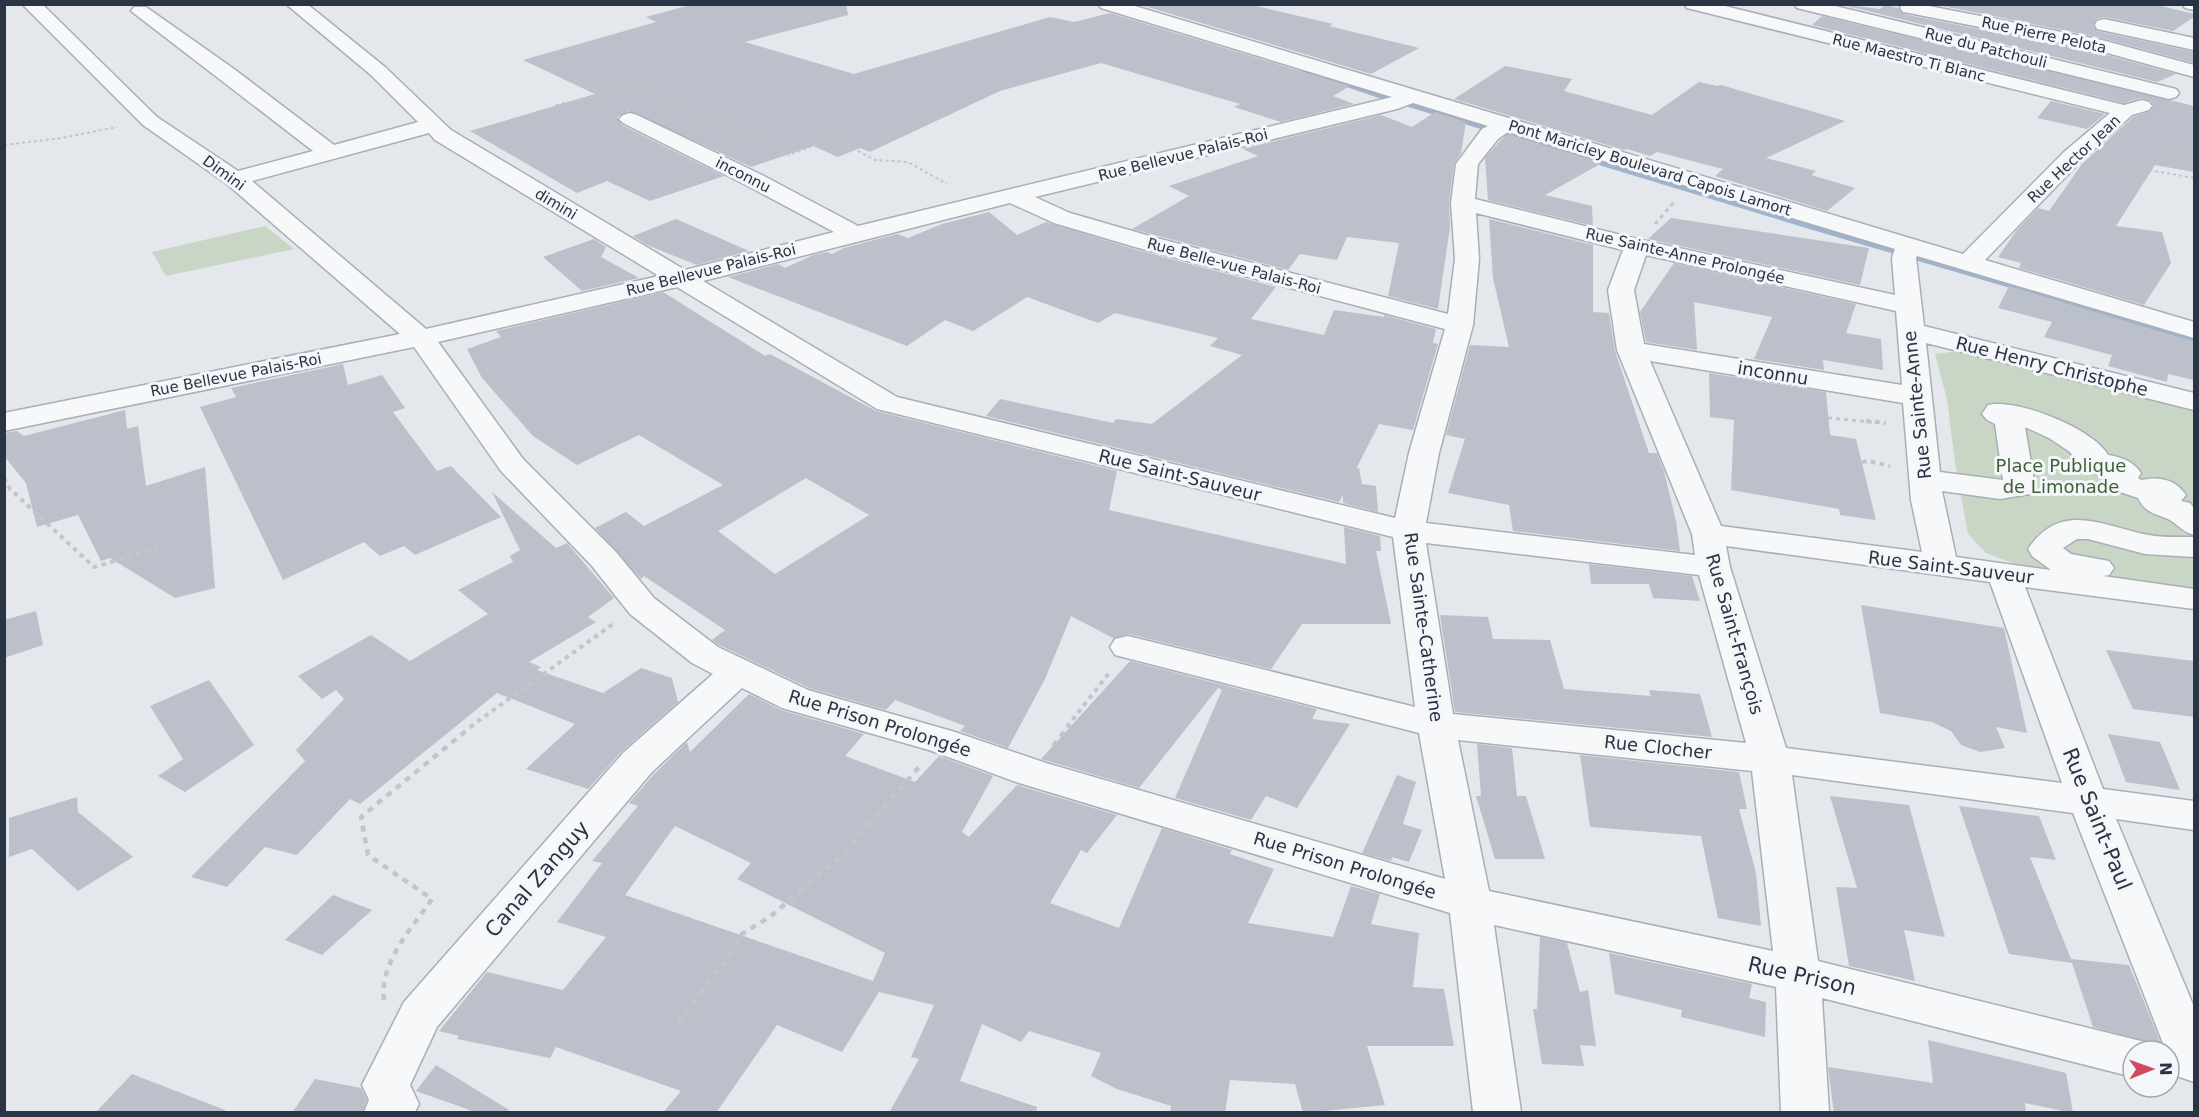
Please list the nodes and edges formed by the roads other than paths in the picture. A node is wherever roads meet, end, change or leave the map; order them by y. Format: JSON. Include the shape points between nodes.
{"nodes":[{"id":1,"x":31,"y":4,"type":"edge"},
{"id":2,"x":295,"y":4,"type":"edge"},
{"id":3,"x":1107,"y":4,"type":"edge"},
{"id":4,"x":1693,"y":4,"type":"edge"},
{"id":5,"x":1769,"y":4,"type":"edge"},
{"id":6,"x":1803,"y":4,"type":"edge"},
{"id":7,"x":1892,"y":4,"type":"edge"},
{"id":8,"x":2096,"y":6,"type":"dead end"},
{"id":9,"x":140,"y":11,"type":"dead end"},
{"id":10,"x":1753,"y":19,"type":"junction"},
{"id":11,"x":2083,"y":21,"type":"dead end"},
{"id":12,"x":2185,"y":24,"type":"dead end"},
{"id":13,"x":2194,"y":44,"type":"edge"},
{"id":14,"x":2194,"y":71,"type":"edge"},
{"id":15,"x":2194,"y":81,"type":"edge"},
{"id":16,"x":2169,"y":93,"type":"junction"},
{"id":17,"x":1402,"y":100,"type":"junction"},
{"id":18,"x":2125,"y":111,"type":"junction"},
{"id":19,"x":630,"y":119,"type":"dead end"},
{"id":20,"x":433,"y":125,"type":"junction"},
{"id":21,"x":1498,"y":129,"type":"junction"},
{"id":22,"x":330,"y":153,"type":"junction"},
{"id":23,"x":235,"y":179,"type":"junction"},
{"id":24,"x":1013,"y":196,"type":"junction"},
{"id":25,"x":1463,"y":203,"type":"junction"},
{"id":26,"x":855,"y":234,"type":"junction"},
{"id":27,"x":1637,"y":246,"type":"junction"},
{"id":28,"x":1907,"y":251,"type":"junction"},
{"id":29,"x":1969,"y":262,"type":"junction"},
{"id":30,"x":681,"y":279,"type":"junction"},
{"id":31,"x":1915,"y":318,"type":"junction"},
{"id":32,"x":1460,"y":325,"type":"junction"},
{"id":33,"x":2194,"y":330,"type":"edge"},
{"id":34,"x":421,"y":338,"type":"junction"},
{"id":35,"x":1631,"y":350,"type":"junction"},
{"id":36,"x":1916,"y":396,"type":"junction"},
{"id":37,"x":2194,"y":401,"type":"edge"},
{"id":38,"x":4,"y":422,"type":"edge"},
{"id":39,"x":1925,"y":479,"type":"junction"},
{"id":40,"x":2194,"y":525,"type":"edge"},
{"id":41,"x":1408,"y":531,"type":"junction"},
{"id":42,"x":2194,"y":547,"type":"edge"},
{"id":43,"x":1710,"y":550,"type":"junction"},
{"id":44,"x":1941,"y":566,"type":"junction"},
{"id":45,"x":2003,"y":573,"type":"junction"},
{"id":46,"x":2187,"y":598,"type":"edge"},
{"id":47,"x":1128,"y":647,"type":"road end"},
{"id":48,"x":738,"y":672,"type":"junction"},
{"id":49,"x":1436,"y":725,"type":"junction"},
{"id":50,"x":1770,"y":759,"type":"junction"},
{"id":51,"x":2088,"y":800,"type":"junction"},
{"id":52,"x":2194,"y":815,"type":"edge"},
{"id":53,"x":1470,"y":903,"type":"junction"},
{"id":54,"x":1798,"y":974,"type":"junction"},
{"id":55,"x":2121,"y":1054,"type":"edge"},
{"id":56,"x":2194,"y":1062,"type":"edge"},
{"id":57,"x":388,"y":1113,"type":"edge"},
{"id":58,"x":1497,"y":1113,"type":"edge"},
{"id":59,"x":1805,"y":1113,"type":"edge"}],
"edges":[{"from":1,"to":23,"type":"street","name":"Dimini","via":[[150,121]]},
{"from":2,"to":20,"type":"street","name":"dimini","via":[[378,71]]},
{"from":3,"to":17,"type":"street","name":"Pont Maricley Boulevard Capois Lamort"},
{"from":4,"to":10,"type":"street","name":"Rue Maestro Ti Blanc"},
{"from":5,"to":10,"type":"street"},
{"from":6,"to":16,"type":"street","name":"Rue du Patchouli"},
{"from":7,"to":14,"type":"street","name":"Rue Pierre Pelota","via":[[2102,46]]},
{"from":8,"to":12,"type":"street"},
{"from":9,"to":22,"type":"street"},
{"from":10,"to":18,"type":"street","name":"Rue Maestro Ti Blanc"},
{"from":11,"to":13,"type":"street"},
{"from":15,"to":16,"type":"street","name":"Rue Hector Jean"},
{"from":16,"to":18,"type":"street","name":"Rue Hector Jean"},
{"from":17,"to":21,"type":"street","name":"Pont Maricley Boulevard Capois Lamort"},
{"from":17,"to":24,"type":"street","name":"Rue Bellevue Palais-Roi"},
{"from":18,"to":29,"type":"street","name":"Rue Hector Jean","via":[[2072,157]]},
{"from":19,"to":26,"type":"street","name":"inconnu"},
{"from":20,"to":22,"type":"street","name":"dimini"},
{"from":20,"to":30,"type":"street","name":"dimini","via":[[443,135]]},
{"from":21,"to":25,"type":"street","name":"Rue Sainte-Catherine","via":[[1467,164]]},
{"from":21,"to":28,"type":"street","name":"Pont Maricley Boulevard Capois Lamort","via":[[1692,182]]},
{"from":22,"to":23,"type":"street","name":"dimini"},
{"from":23,"to":34,"type":"street","name":"Dimini"},
{"from":24,"to":26,"type":"street","name":"Rue Bellevue Palais-Roi"},
{"from":24,"to":32,"type":"street","name":"Rue Belle-vue Palais-Roi","via":[[1062,218],[1144,242]]},
{"from":25,"to":27,"type":"street","name":"Rue Sainte-Anne Prolongée"},
{"from":25,"to":32,"type":"street","name":"Rue Sainte-Catherine","via":[[1467,259]]},
{"from":26,"to":30,"type":"street","name":"Rue Bellevue Palais-Roi"},
{"from":27,"to":31,"type":"street","name":"Rue Sainte-Anne Prolongée"},
{"from":27,"to":35,"type":"street","name":"Rue Saint-François","via":[[1621,290]]},
{"from":28,"to":29,"type":"street","name":"Pont Maricley Boulevard Capois Lamort"},
{"from":28,"to":31,"type":"street","name":"Rue Sainte-Anne"},
{"from":29,"to":33,"type":"street","name":"Pont Maricley Boulevard Capois Lamort"},
{"from":30,"to":34,"type":"street","name":"Rue Bellevue Palais-Roi"},
{"from":30,"to":41,"type":"street","name":"Rue Saint-Sauveur","via":[[887,403]]},
{"from":31,"to":36,"type":"street","name":"Rue Sainte-Anne"},
{"from":31,"to":37,"type":"street","name":"Rue Henry Christophe"},
{"from":32,"to":41,"type":"street","name":"Rue Sainte-Catherine","via":[[1424,453]]},
{"from":34,"to":38,"type":"street","name":"Rue Bellevue Palais-Roi"},
{"from":34,"to":48,"type":"street","name":"Rue Prison Prolongée","via":[[512,465],[604,559],[642,606],[705,655]]},
{"from":35,"to":36,"type":"street","name":"inconnu"},
{"from":35,"to":43,"type":"street","name":"Rue Saint-François"},
{"from":36,"to":39,"type":"street","name":"Rue Sainte-Anne"},
{"from":39,"to":40,"type":"street","via":[[2000,490],[2019,487],[2009,419],[1997,414],[1998,411],[2030,417],[2061,431],[2093,455],[2089,457],[2126,473],[2120,477],[2133,489],[2155,486],[2170,495],[2153,499],[2171,511],[2179,510]]},
{"from":39,"to":44,"type":"street","name":"Rue Sainte-Anne"},
{"from":41,"to":43,"type":"street","name":"Rue Saint-Sauveur"},
{"from":41,"to":49,"type":"street","name":"Rue Sainte-Catherine"},
{"from":42,"to":46,"type":"street","via":[[2141,543],[2089,527],[2053,538],[2044,549],[2061,562],[2170,579]]},
{"from":43,"to":44,"type":"street","name":"Rue Saint-Sauveur"},
{"from":43,"to":50,"type":"street","name":"Rue Saint-François"},
{"from":44,"to":45,"type":"street","name":"Rue Saint-Sauveur"},
{"from":45,"to":46,"type":"street","name":"Rue Saint-Sauveur"},
{"from":45,"to":51,"type":"street","name":"Rue Saint-Paul"},
{"from":47,"to":49,"type":"street","name":"Rue Clocher"},
{"from":48,"to":53,"type":"street","name":"Rue Prison Prolongée","via":[[795,699]]},
{"from":48,"to":57,"type":"street","name":"Canal Zanguy","via":[[638,762],[420,1015],[387,1085],[394,1104]]},
{"from":49,"to":50,"type":"street","name":"Rue Clocher"},
{"from":49,"to":53,"type":"street","name":"Rue Sainte-Catherine"},
{"from":50,"to":51,"type":"street","name":"Rue Clocher"},
{"from":50,"to":54,"type":"street","name":"Rue Saint-François"},
{"from":51,"to":52,"type":"street","name":"Rue Clocher"},
{"from":51,"to":56,"type":"street","name":"Rue Saint-Paul"},
{"from":53,"to":54,"type":"street","name":"Rue Prison"},
{"from":53,"to":58,"type":"street","name":"Rue Sainte-Catherine"},
{"from":54,"to":55,"type":"street","name":"Rue Prison"},
{"from":54,"to":59,"type":"street","name":"Rue Saint-François"}]}
